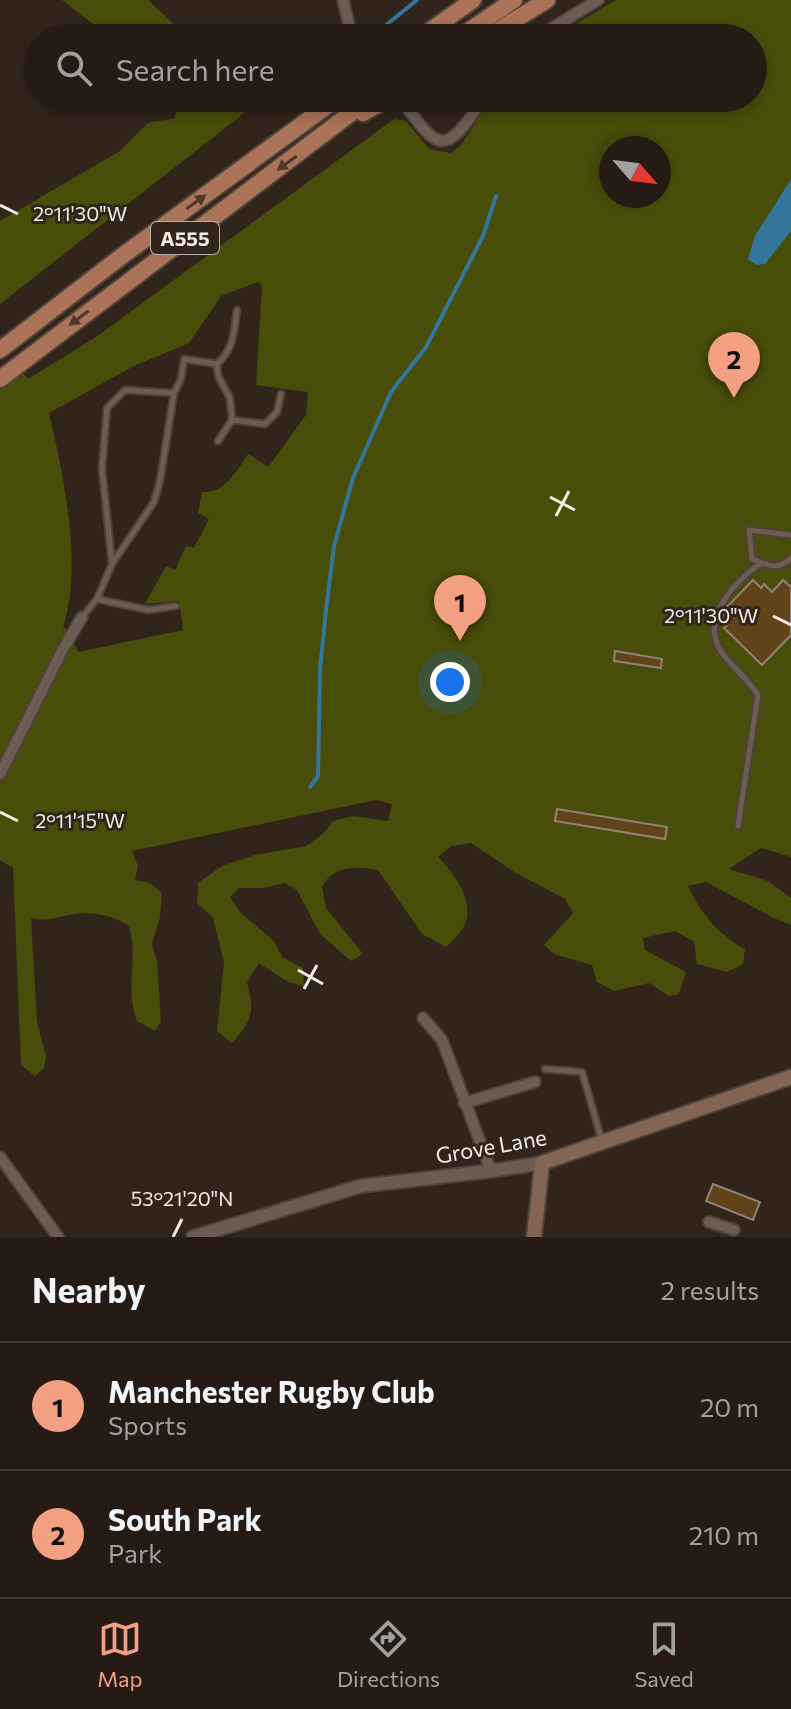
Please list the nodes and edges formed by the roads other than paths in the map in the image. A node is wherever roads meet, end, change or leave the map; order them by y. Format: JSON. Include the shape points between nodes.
{"nodes":[{"id":1,"x":343,"y":0,"type":"edge"},
{"id":2,"x":472,"y":0,"type":"edge"},
{"id":3,"x":514,"y":0,"type":"edge"},
{"id":4,"x":547,"y":0,"type":"edge"},
{"id":5,"x":598,"y":0,"type":"edge"},
{"id":6,"x":350,"y":24,"type":"edge"},
{"id":7,"x":439,"y":24,"type":"edge"},
{"id":8,"x":479,"y":24,"type":"edge"},
{"id":9,"x":508,"y":24,"type":"edge"},
{"id":10,"x":559,"y":24,"type":"edge"},
{"id":11,"x":319,"y":112,"type":"edge"},
{"id":12,"x":354,"y":112,"type":"edge"},
{"id":13,"x":366,"y":112,"type":"edge"},
{"id":14,"x":410,"y":112,"type":"edge"},
{"id":15,"x":475,"y":112,"type":"edge"},
{"id":16,"x":324,"y":136,"type":"junction"},
{"id":17,"x":237,"y":310,"type":"dead end"},
{"id":18,"x":0,"y":350,"type":"edge"},
{"id":19,"x":217,"y":364,"type":"junction"},
{"id":20,"x":0,"y":379,"type":"edge"},
{"id":21,"x":174,"y":393,"type":"junction"},
{"id":22,"x":281,"y":394,"type":"dead end"},
{"id":23,"x":232,"y":420,"type":"junction"},
{"id":24,"x":218,"y":441,"type":"dead end"},
{"id":25,"x":791,"y":535,"type":"edge"},
{"id":26,"x":791,"y":558,"type":"edge"},
{"id":27,"x":761,"y":563,"type":"junction"},
{"id":28,"x":112,"y":564,"type":"junction"},
{"id":29,"x":97,"y":599,"type":"junction"},
{"id":30,"x":176,"y":606,"type":"dead end"},
{"id":31,"x":82,"y":617,"type":"joint"},
{"id":32,"x":0,"y":774,"type":"edge"},
{"id":33,"x":738,"y":826,"type":"dead end"},
{"id":34,"x":423,"y":1018,"type":"dead end"},
{"id":35,"x":545,"y":1069,"type":"dead end"},
{"id":36,"x":791,"y":1077,"type":"edge"},
{"id":37,"x":535,"y":1082,"type":"dead end"},
{"id":38,"x":464,"y":1103,"type":"junction"},
{"id":39,"x":602,"y":1142,"type":"junction"},
{"id":40,"x":0,"y":1157,"type":"edge"},
{"id":41,"x":542,"y":1163,"type":"junction"},
{"id":42,"x":491,"y":1171,"type":"junction"},
{"id":43,"x":709,"y":1222,"type":"dead end"},
{"id":44,"x":734,"y":1230,"type":"dead end"},
{"id":45,"x":718,"y":1231,"type":"edge"},
{"id":46,"x":58,"y":1237,"type":"edge"},
{"id":47,"x":193,"y":1237,"type":"edge"},
{"id":48,"x":534,"y":1237,"type":"edge"}],
"edges":[{"from":1,"to":6,"type":"street"},
{"from":2,"to":7,"type":"highway"},
{"from":3,"to":8,"type":"highway"},
{"from":4,"to":9,"type":"highway"},
{"from":5,"to":10,"type":"street"},
{"from":18,"to":11,"type":"highway","number":"A555","one_way":true},
{"from":12,"to":16,"type":"highway","number":"A555"},
{"from":13,"to":16,"type":"highway"},
{"from":14,"to":15,"type":"street","via":[[437,140],[454,138]]},
{"from":16,"to":20,"type":"highway","number":"A555","one_way":true},
{"from":17,"to":19,"type":"lane","via":[[230,349]]},
{"from":19,"to":21,"type":"lane","via":[[184,359]]},
{"from":19,"to":23,"type":"lane"},
{"from":21,"to":28,"type":"lane","via":[[154,502]]},
{"from":21,"to":28,"type":"lane","via":[[125,390],[107,408],[102,469]]},
{"from":22,"to":23,"type":"lane","via":[[277,412],[265,424]]},
{"from":23,"to":24,"type":"lane"},
{"from":25,"to":27,"type":"lane","via":[[749,530],[752,559]]},
{"from":26,"to":27,"type":"lane","via":[[769,567]]},
{"from":27,"to":33,"type":"lane","via":[[729,591],[714,627],[725,656],[758,695]]},
{"from":28,"to":29,"type":"lane"},
{"from":29,"to":30,"type":"lane","via":[[148,610]]},
{"from":29,"to":31,"type":"lane"},
{"from":31,"to":32,"type":"street"},
{"from":34,"to":38,"type":"street","via":[[442,1040]]},
{"from":35,"to":39,"type":"lane","via":[[582,1072]]},
{"from":36,"to":39,"type":"main road","name":"Grove Lane"},
{"from":37,"to":38,"type":"street"},
{"from":38,"to":42,"type":"street"},
{"from":39,"to":41,"type":"main road","name":"Grove Lane"},
{"from":40,"to":46,"type":"street"},
{"from":41,"to":42,"type":"street","name":"Grove Lane"},
{"from":41,"to":48,"type":"main road"},
{"from":42,"to":47,"type":"street","name":"Grove Lane","via":[[361,1186]]},
{"from":43,"to":45,"type":"street"},
{"from":44,"to":45,"type":"street"}]}
